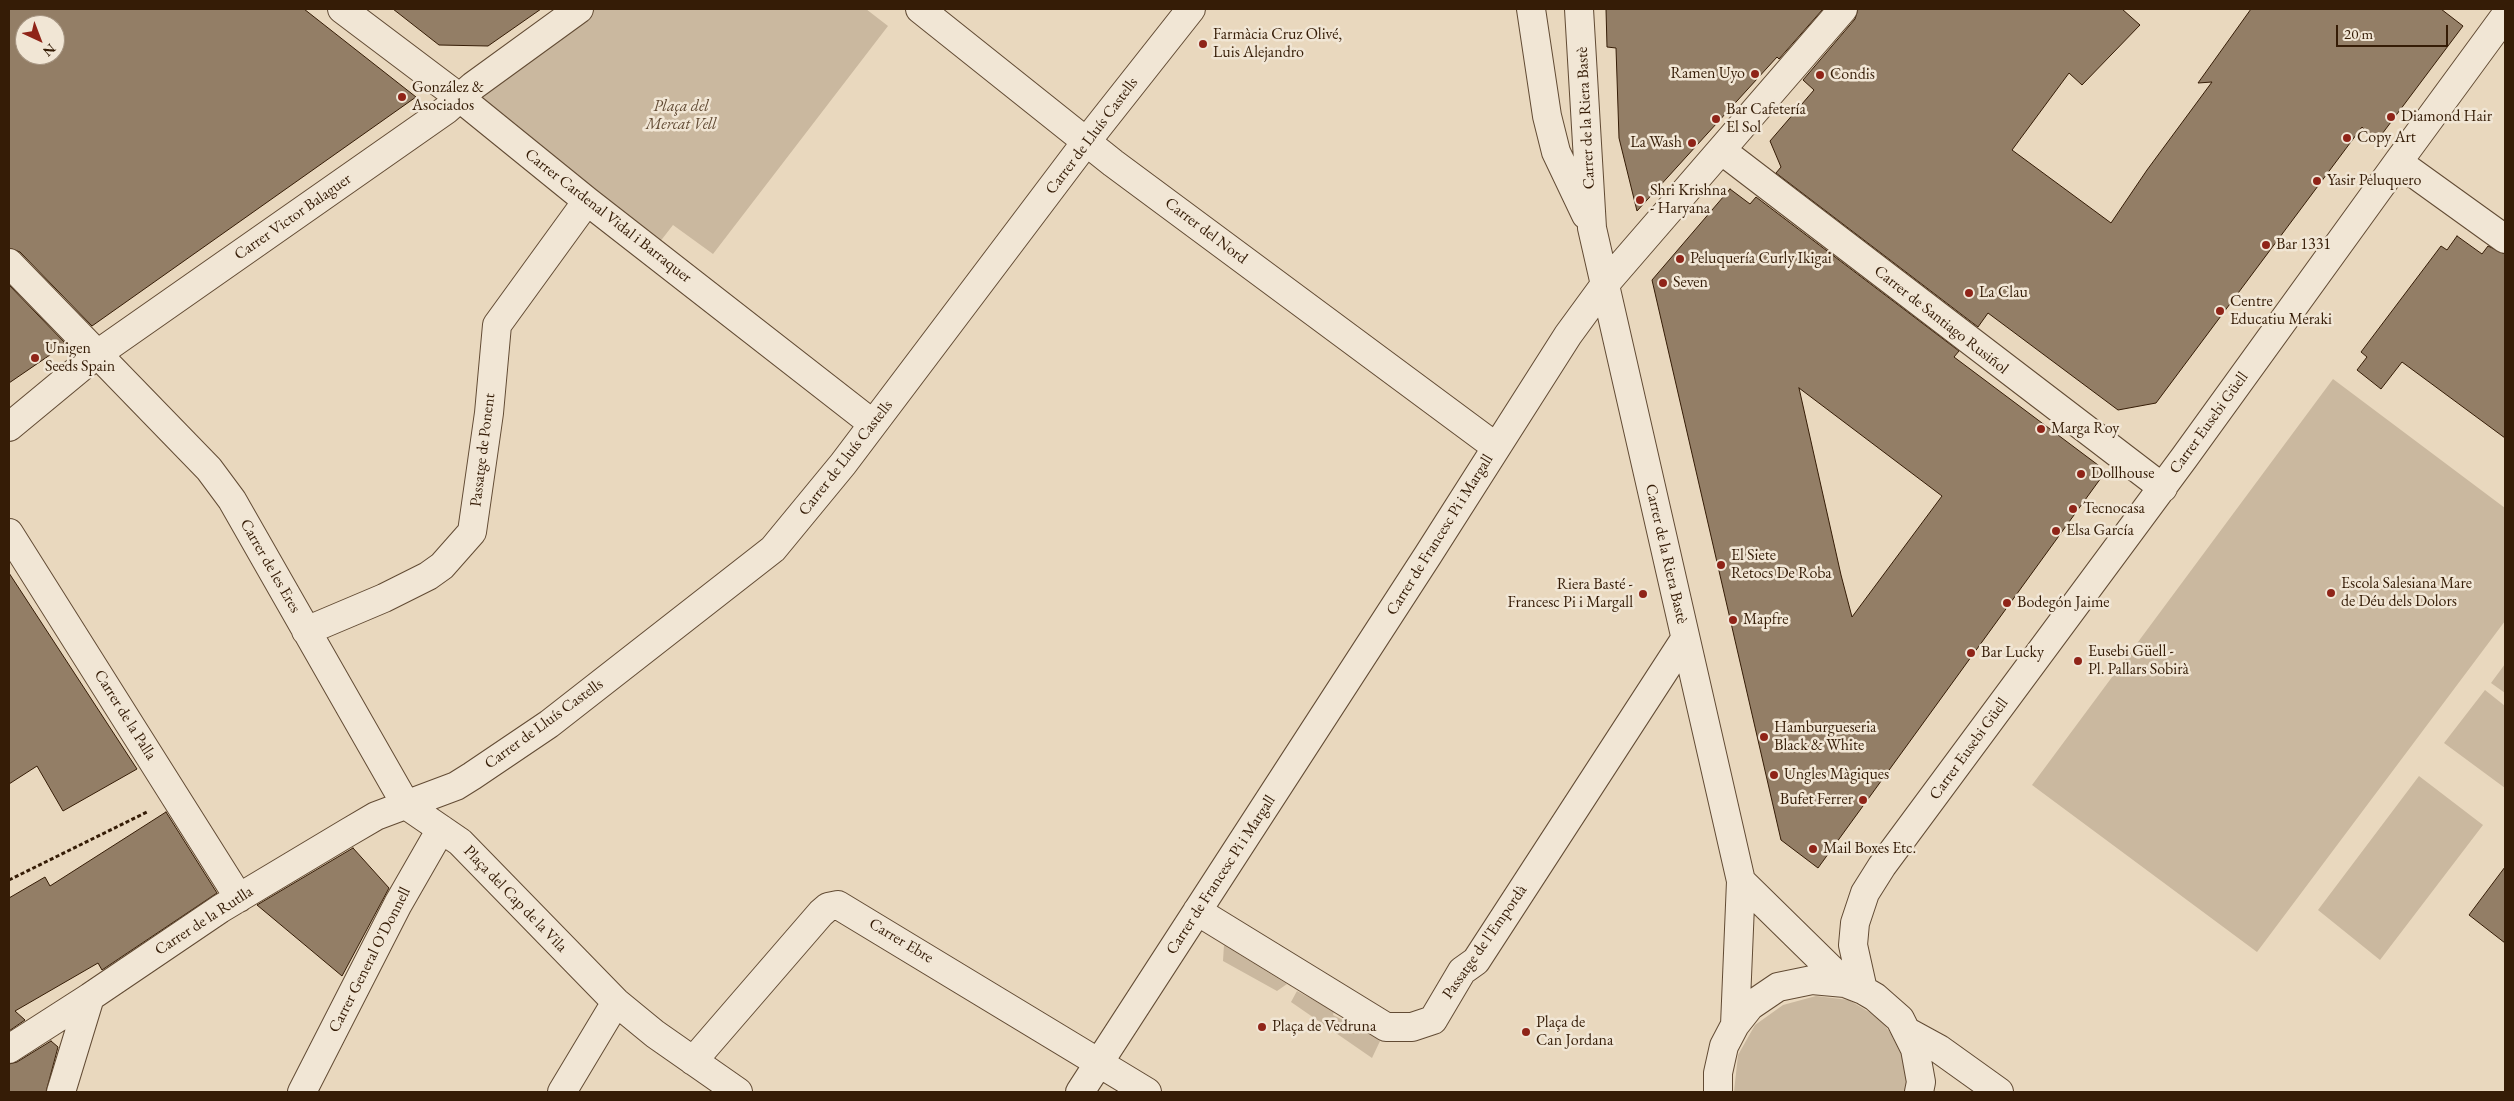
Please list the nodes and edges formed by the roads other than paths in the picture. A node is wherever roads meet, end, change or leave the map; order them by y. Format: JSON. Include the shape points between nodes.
{"nodes":[{"id":1,"x":342,"y":9,"type":"edge"},
{"id":2,"x":579,"y":9,"type":"edge"},
{"id":3,"x":920,"y":9,"type":"edge"},
{"id":4,"x":1191,"y":9,"type":"edge"},
{"id":5,"x":1532,"y":9,"type":"edge"},
{"id":6,"x":1579,"y":9,"type":"edge"},
{"id":7,"x":1843,"y":9,"type":"edge"},
{"id":8,"x":2497,"y":16,"type":"edge"},
{"id":9,"x":460,"y":98,"type":"junction"},
{"id":10,"x":1086,"y":142,"type":"junction"},
{"id":11,"x":1721,"y":150,"type":"junction"},
{"id":12,"x":2398,"y":162,"type":"junction"},
{"id":13,"x":587,"y":201,"type":"junction"},
{"id":14,"x":1592,"y":228,"type":"junction"},
{"id":15,"x":2505,"y":239,"type":"edge"},
{"id":16,"x":9,"y":263,"type":"edge"},
{"id":17,"x":1606,"y":283,"type":"junction"},
{"id":18,"x":96,"y":355,"type":"junction"},
{"id":19,"x":873,"y":424,"type":"junction"},
{"id":20,"x":9,"y":427,"type":"edge"},
{"id":21,"x":1496,"y":447,"type":"junction"},
{"id":22,"x":2163,"y":488,"type":"junction"},
{"id":23,"x":9,"y":533,"type":"edge"},
{"id":24,"x":306,"y":631,"type":"junction"},
{"id":25,"x":1685,"y":639,"type":"junction"},
{"id":26,"x":406,"y":805,"type":"junction"},
{"id":27,"x":441,"y":829,"type":"junction"},
{"id":28,"x":1740,"y":881,"type":"junction"},
{"id":29,"x":239,"y":898,"type":"junction"},
{"id":30,"x":1197,"y":911,"type":"junction"},
{"id":31,"x":1854,"y":987,"type":"junction"},
{"id":32,"x":90,"y":997,"type":"junction"},
{"id":33,"x":616,"y":1002,"type":"junction"},
{"id":34,"x":1735,"y":1025,"type":"junction"},
{"id":35,"x":1906,"y":1031,"type":"junction"},
{"id":36,"x":9,"y":1048,"type":"edge"},
{"id":37,"x":693,"y":1061,"type":"junction"},
{"id":38,"x":1099,"y":1063,"type":"junction"},
{"id":39,"x":61,"y":1092,"type":"edge"},
{"id":40,"x":302,"y":1092,"type":"edge"},
{"id":41,"x":562,"y":1092,"type":"edge"},
{"id":42,"x":738,"y":1092,"type":"edge"},
{"id":43,"x":1080,"y":1092,"type":"edge"},
{"id":44,"x":1147,"y":1092,"type":"edge"},
{"id":45,"x":1718,"y":1092,"type":"edge"},
{"id":46,"x":1919,"y":1092,"type":"edge"},
{"id":47,"x":1999,"y":1092,"type":"edge"}],
"edges":[{"from":1,"to":9,"type":"street","name":"Carrer Cardenal Vidal i Barraquer"},
{"from":2,"to":9,"type":"street","name":"Carrer Victor Balaguer"},
{"from":3,"to":10,"type":"street","name":"Carrer del Nord"},
{"from":4,"to":10,"type":"street","name":"Carrer de Lluís Castells"},
{"from":5,"to":14,"type":"street","name":"Carrer de la Riera Bastè","via":[[1547,116],[1556,152]]},
{"from":6,"to":14,"type":"street","name":"Carrer de la Riera Bastè"},
{"from":7,"to":11,"type":"street","name":"Carrer de Francesc Pi i Margall"},
{"from":8,"to":12,"type":"street","name":"Carrer Eusebi Güell"},
{"from":9,"to":13,"type":"street","name":"Carrer Cardenal Vidal i Barraquer"},
{"from":9,"to":18,"type":"street","name":"Carrer Victor Balaguer"},
{"from":10,"to":19,"type":"street","name":"Carrer de Lluís Castells"},
{"from":10,"to":21,"type":"street","name":"Carrer del Nord"},
{"from":11,"to":17,"type":"street","name":"Carrer de Francesc Pi i Margall"},
{"from":11,"to":22,"type":"street","name":"Carrer de Santiago Rusiñol"},
{"from":12,"to":15,"type":"street"},
{"from":12,"to":22,"type":"street","name":"Carrer Eusebi Güell"},
{"from":13,"to":19,"type":"street","name":"Carrer Cardenal Vidal i Barraquer"},
{"from":13,"to":24,"type":"street","name":"Passatge de Ponent","via":[[497,326],[489,413],[472,532],[442,566],[428,576]]},
{"from":14,"to":17,"type":"street","name":"Carrer de la Riera Bastè"},
{"from":16,"to":18,"type":"street","name":"Carrer de les Eres"},
{"from":17,"to":21,"type":"street","name":"Carrer de Francesc Pi i Margall","via":[[1568,334]]},
{"from":17,"to":25,"type":"street","name":"Carrer de la Riera Bastè"},
{"from":18,"to":20,"type":"street","name":"Carrer Victor Balaguer"},
{"from":18,"to":24,"type":"street","name":"Carrer de les Eres","via":[[209,468],[232,500]]},
{"from":19,"to":26,"type":"street","name":"Carrer de Lluís Castells","via":[[773,549],[549,724],[456,786]]},
{"from":21,"to":30,"type":"street","name":"Carrer de Francesc Pi i Margall"},
{"from":22,"to":31,"type":"street","name":"Carrer Eusebi Güell","via":[[1865,893],[1855,923]]},
{"from":23,"to":29,"type":"street","name":"Carrer de la Palla"},
{"from":24,"to":26,"type":"street","name":"Carrer de les Eres"},
{"from":25,"to":28,"type":"street","name":"Carrer de la Riera Bastè"},
{"from":25,"to":30,"type":"street","name":"Passatge de l'Empordà","via":[[1476,962],[1462,971],[1433,1020],[1412,1027],[1386,1027]]},
{"from":26,"to":27,"type":"street","name":"Plaça del Cap de la Vila"},
{"from":26,"to":29,"type":"street","name":"Carrer de la Rutlla","via":[[376,816]]},
{"from":27,"to":33,"type":"street","name":"Plaça del Cap de la Vila","via":[[460,842]]},
{"from":27,"to":40,"type":"street","name":"Carrer General O'Donnell","via":[[398,904]]},
{"from":28,"to":31,"type":"street"},
{"from":28,"to":34,"type":"street","name":"Carrer de la Riera Bastè"},
{"from":29,"to":32,"type":"street","name":"Carrer de la Rutlla"},
{"from":30,"to":38,"type":"street","name":"Carrer de Francesc Pi i Margall"},
{"from":31,"to":34,"type":"street","via":[[1812,980],[1778,987],[1750,1006]]},
{"from":31,"to":35,"type":"street","via":[[1875,996],[1900,1019]]},
{"from":32,"to":36,"type":"street","name":"Carrer de la Rutlla"},
{"from":32,"to":39,"type":"street"},
{"from":33,"to":37,"type":"street","name":"Plaça del Cap de la Vila"},
{"from":33,"to":41,"type":"street"},
{"from":34,"to":45,"type":"street","via":[[1724,1046]]},
{"from":35,"to":46,"type":"street","via":[[1915,1049]]},
{"from":35,"to":47,"type":"street","via":[[1939,1049]]},
{"from":37,"to":38,"type":"street","name":"Carrer Ebre","via":[[821,913],[838,904]]},
{"from":37,"to":42,"type":"street","name":"Plaça del Cap de la Vila"},
{"from":38,"to":43,"type":"street","name":"Carrer de Francesc Pi i Margall"},
{"from":38,"to":44,"type":"street","name":"Carrer Ebre"}]}
